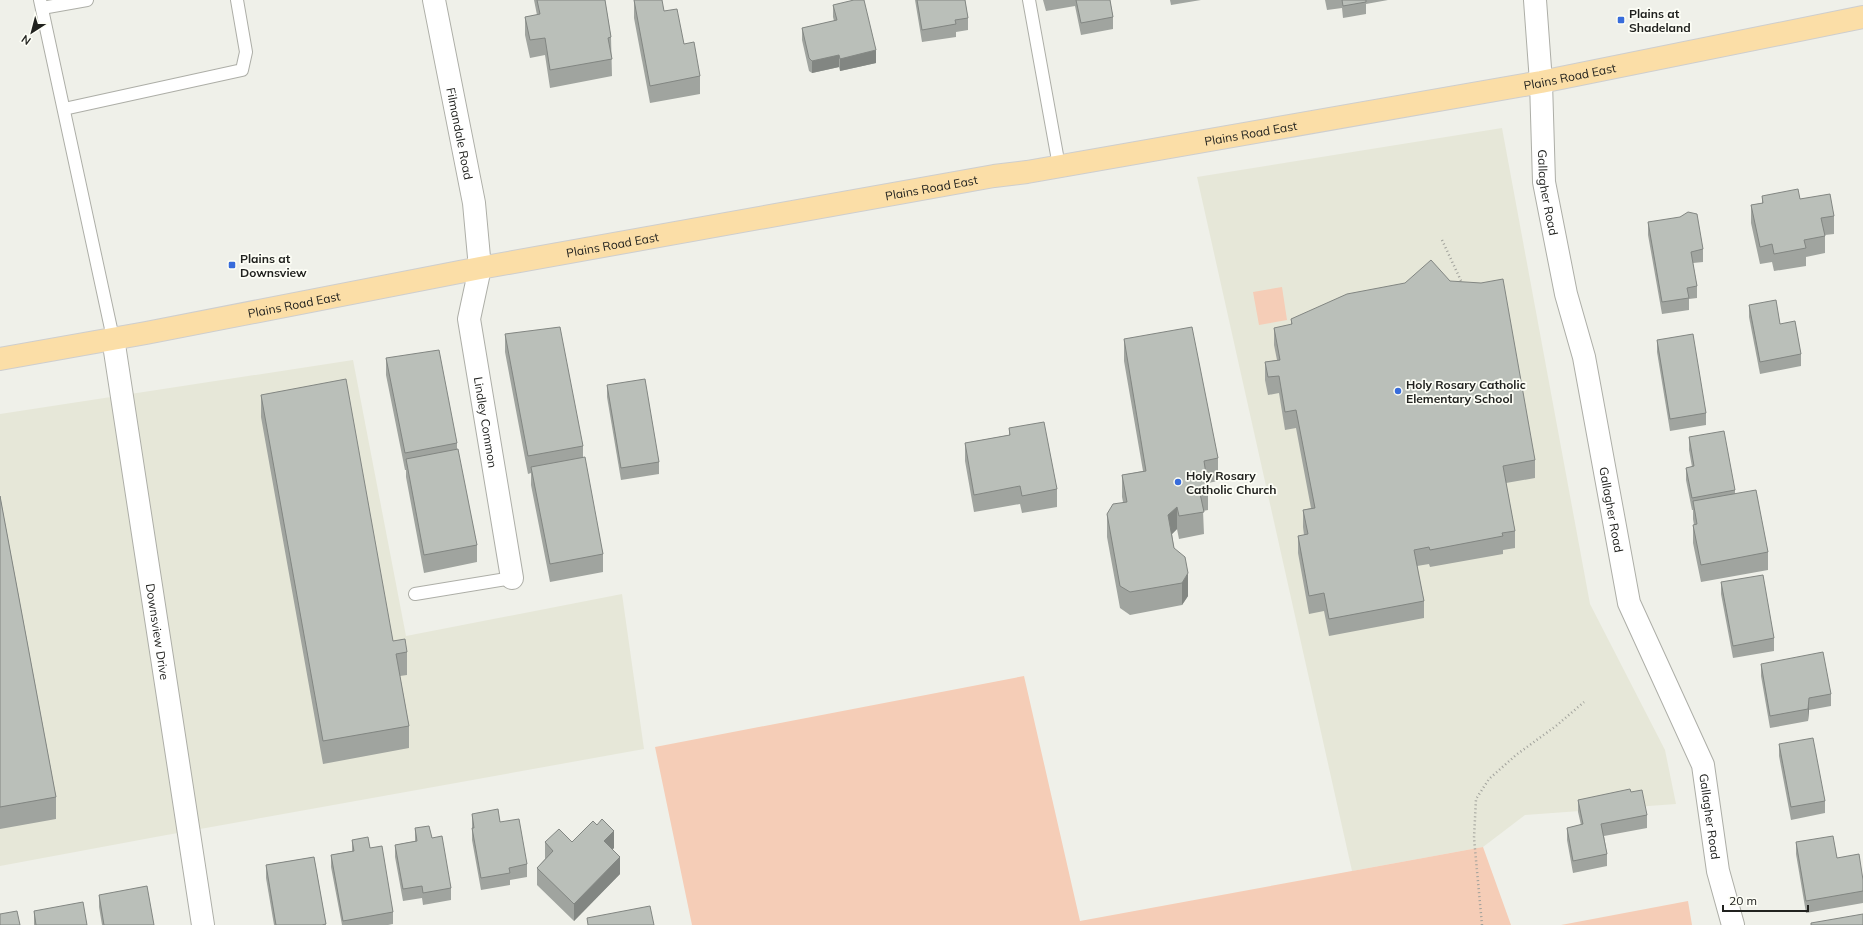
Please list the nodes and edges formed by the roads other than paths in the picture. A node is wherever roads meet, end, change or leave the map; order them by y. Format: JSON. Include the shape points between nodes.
{"nodes":[{"id":1,"x":87,"y":0,"type":"edge"},
{"id":2,"x":237,"y":0,"type":"edge"},
{"id":3,"x":434,"y":0,"type":"edge"},
{"id":4,"x":1029,"y":0,"type":"edge"},
{"id":5,"x":1535,"y":0,"type":"edge"},
{"id":6,"x":41,"y":4,"type":"edge"},
{"id":7,"x":1863,"y":17,"type":"edge"},
{"id":8,"x":1541,"y":82,"type":"junction"},
{"id":9,"x":64,"y":109,"type":"junction"},
{"id":10,"x":1059,"y":166,"type":"junction"},
{"id":11,"x":480,"y":268,"type":"junction"},
{"id":12,"x":113,"y":338,"type":"junction"},
{"id":13,"x":0,"y":359,"type":"edge"},
{"id":14,"x":512,"y":578,"type":"joint"},
{"id":15,"x":415,"y":594,"type":"dead end"},
{"id":16,"x":203,"y":925,"type":"edge"},
{"id":17,"x":1733,"y":925,"type":"edge"}],
"edges":[{"from":1,"to":6,"type":"lane"},
{"from":2,"to":9,"type":"lane","via":[[246,52],[242,70]]},
{"from":3,"to":11,"type":"street","name":"Filmandale Road","via":[[474,203]]},
{"from":4,"to":10,"type":"lane"},
{"from":5,"to":8,"type":"street","name":"Gallagher Road"},
{"from":6,"to":9,"type":"lane"},
{"from":7,"to":8,"type":"main road","name":"Plains Road East"},
{"from":8,"to":10,"type":"main road","name":"Plains Road East"},
{"from":8,"to":17,"type":"street","name":"Gallagher Road","via":[[1544,182],[1566,294],[1584,357],[1629,603],[1703,764],[1718,871]]},
{"from":9,"to":12,"type":"lane"},
{"from":10,"to":11,"type":"main road","name":"Plains Road East"},
{"from":11,"to":12,"type":"main road","name":"Plains Road East"},
{"from":11,"to":14,"type":"street","name":"Lindley Common","via":[[469,319]]},
{"from":12,"to":13,"type":"main road","name":"Plains Road East"},
{"from":12,"to":16,"type":"street","name":"Downsview Drive"},
{"from":14,"to":15,"type":"lane"}]}
